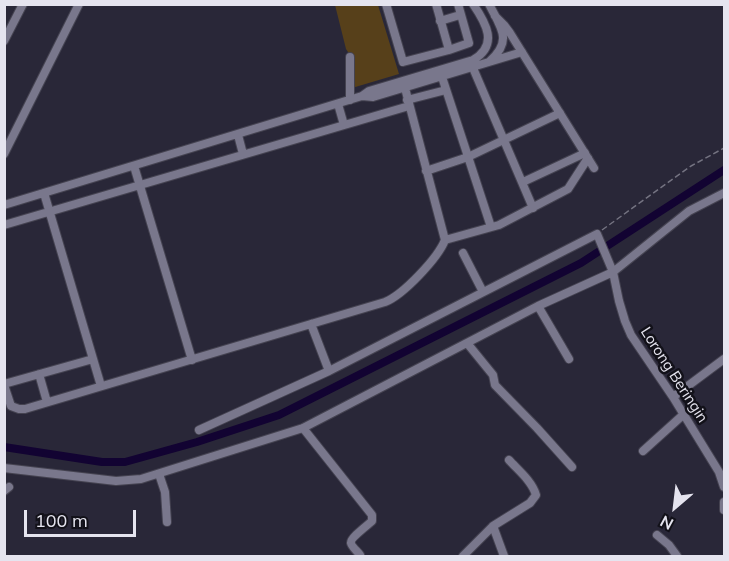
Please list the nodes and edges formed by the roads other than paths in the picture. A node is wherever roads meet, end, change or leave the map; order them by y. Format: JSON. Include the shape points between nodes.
{"nodes":[{"id":1,"x":23,"y":4,"type":"edge"},
{"id":2,"x":79,"y":4,"type":"edge"},
{"id":3,"x":386,"y":4,"type":"edge"},
{"id":4,"x":436,"y":4,"type":"edge"},
{"id":5,"x":458,"y":4,"type":"edge"},
{"id":6,"x":473,"y":4,"type":"edge"},
{"id":7,"x":489,"y":4,"type":"edge"},
{"id":8,"x":460,"y":15,"type":"junction"},
{"id":9,"x":495,"y":16,"type":"junction"},
{"id":10,"x":440,"y":21,"type":"junction"},
{"id":11,"x":4,"y":41,"type":"edge"},
{"id":12,"x":449,"y":50,"type":"junction"},
{"id":13,"x":522,"y":52,"type":"junction"},
{"id":14,"x":350,"y":57,"type":"dead end"},
{"id":15,"x":488,"y":63,"type":"junction"},
{"id":16,"x":473,"y":68,"type":"junction"},
{"id":17,"x":442,"y":77,"type":"junction"},
{"id":18,"x":405,"y":88,"type":"junction"},
{"id":19,"x":446,"y":90,"type":"junction"},
{"id":20,"x":362,"y":96,"type":"junction"},
{"id":21,"x":350,"y":100,"type":"junction"},
{"id":22,"x":408,"y":103,"type":"junction"},
{"id":23,"x":338,"y":104,"type":"junction"},
{"id":24,"x":560,"y":113,"type":"junction"},
{"id":25,"x":344,"y":125,"type":"junction"},
{"id":26,"x":238,"y":135,"type":"junction"},
{"id":27,"x":505,"y":140,"type":"junction"},
{"id":28,"x":4,"y":154,"type":"edge"},
{"id":29,"x":243,"y":154,"type":"junction"},
{"id":30,"x":586,"y":155,"type":"junction"},
{"id":31,"x":468,"y":157,"type":"junction"},
{"id":32,"x":134,"y":166,"type":"junction"},
{"id":33,"x":594,"y":168,"type":"dead end"},
{"id":34,"x":426,"y":171,"type":"junction"},
{"id":35,"x":523,"y":183,"type":"junction"},
{"id":36,"x":140,"y":185,"type":"junction"},
{"id":37,"x":44,"y":193,"type":"junction"},
{"id":38,"x":724,"y":193,"type":"edge"},
{"id":39,"x":4,"y":205,"type":"edge"},
{"id":40,"x":533,"y":208,"type":"junction"},
{"id":41,"x":50,"y":212,"type":"junction"},
{"id":42,"x":4,"y":225,"type":"edge"},
{"id":43,"x":491,"y":228,"type":"junction"},
{"id":44,"x":445,"y":240,"type":"junction"},
{"id":45,"x":463,"y":253,"type":"dead end"},
{"id":46,"x":613,"y":272,"type":"junction"},
{"id":47,"x":483,"y":292,"type":"junction"},
{"id":48,"x":538,"y":306,"type":"junction"},
{"id":49,"x":311,"y":324,"type":"junction"},
{"id":50,"x":467,"y":343,"type":"junction"},
{"id":51,"x":93,"y":359,"type":"junction"},
{"id":52,"x":569,"y":359,"type":"dead end"},
{"id":53,"x":724,"y":359,"type":"edge"},
{"id":54,"x":192,"y":360,"type":"junction"},
{"id":55,"x":329,"y":371,"type":"junction"},
{"id":56,"x":39,"y":374,"type":"junction"},
{"id":57,"x":4,"y":384,"type":"edge"},
{"id":58,"x":101,"y":386,"type":"junction"},
{"id":59,"x":673,"y":397,"type":"junction"},
{"id":60,"x":47,"y":402,"type":"junction"},
{"id":61,"x":684,"y":414,"type":"junction"},
{"id":62,"x":303,"y":428,"type":"junction"},
{"id":63,"x":199,"y":430,"type":"dead end"},
{"id":64,"x":643,"y":451,"type":"dead end"},
{"id":65,"x":508,"y":460,"type":"dead end"},
{"id":66,"x":572,"y":467,"type":"dead end"},
{"id":67,"x":4,"y":468,"type":"edge"},
{"id":68,"x":159,"y":474,"type":"junction"},
{"id":69,"x":724,"y":487,"type":"edge"},
{"id":70,"x":724,"y":502,"type":"edge"},
{"id":71,"x":724,"y":510,"type":"edge"},
{"id":72,"x":167,"y":522,"type":"dead end"},
{"id":73,"x":493,"y":526,"type":"junction"},
{"id":74,"x":657,"y":535,"type":"dead end"},
{"id":75,"x":360,"y":556,"type":"edge"},
{"id":76,"x":463,"y":556,"type":"edge"},
{"id":77,"x":504,"y":556,"type":"edge"},
{"id":78,"x":677,"y":556,"type":"edge"}],
"edges":[{"from":1,"to":11,"type":"street"},
{"from":2,"to":28,"type":"street"},
{"from":3,"to":12,"type":"street","via":[[403,62]]},
{"from":4,"to":10,"type":"street"},
{"from":5,"to":8,"type":"street"},
{"from":6,"to":20,"type":"street","via":[[489,37],[480,56]]},
{"from":7,"to":9,"type":"street"},
{"from":8,"to":10,"type":"street"},
{"from":8,"to":12,"type":"street","via":[[469,43]]},
{"from":9,"to":13,"type":"street"},
{"from":9,"to":15,"type":"street","via":[[504,40],[499,53]]},
{"from":10,"to":12,"type":"street"},
{"from":13,"to":15,"type":"street"},
{"from":13,"to":24,"type":"street"},
{"from":14,"to":21,"type":"street"},
{"from":15,"to":16,"type":"street"},
{"from":16,"to":17,"type":"street"},
{"from":16,"to":27,"type":"street"},
{"from":17,"to":18,"type":"street"},
{"from":17,"to":19,"type":"street"},
{"from":18,"to":20,"type":"street"},
{"from":18,"to":22,"type":"street"},
{"from":19,"to":22,"type":"street"},
{"from":19,"to":31,"type":"street"},
{"from":20,"to":21,"type":"street"},
{"from":21,"to":23,"type":"street"},
{"from":22,"to":25,"type":"street"},
{"from":22,"to":34,"type":"street"},
{"from":23,"to":25,"type":"street"},
{"from":23,"to":26,"type":"street"},
{"from":24,"to":27,"type":"street"},
{"from":24,"to":30,"type":"street"},
{"from":25,"to":29,"type":"street"},
{"from":26,"to":29,"type":"street"},
{"from":26,"to":32,"type":"street"},
{"from":27,"to":31,"type":"street"},
{"from":27,"to":35,"type":"street"},
{"from":29,"to":36,"type":"street"},
{"from":30,"to":33,"type":"street"},
{"from":30,"to":35,"type":"street"},
{"from":30,"to":40,"type":"street","via":[[568,189]]},
{"from":31,"to":34,"type":"street"},
{"from":31,"to":43,"type":"street"},
{"from":32,"to":36,"type":"street"},
{"from":32,"to":37,"type":"street"},
{"from":34,"to":44,"type":"street"},
{"from":35,"to":40,"type":"street"},
{"from":36,"to":41,"type":"street"},
{"from":36,"to":54,"type":"street"},
{"from":37,"to":39,"type":"street"},
{"from":37,"to":41,"type":"street"},
{"from":38,"to":46,"type":"street","via":[[689,211]]},
{"from":40,"to":43,"type":"street"},
{"from":41,"to":42,"type":"street"},
{"from":41,"to":51,"type":"street"},
{"from":43,"to":44,"type":"street"},
{"from":44,"to":49,"type":"street","via":[[435,258],[396,297]]},
{"from":45,"to":47,"type":"street"},
{"from":46,"to":47,"type":"street","name":"Lorong Beringin","via":[[597,236]]},
{"from":46,"to":48,"type":"street"},
{"from":46,"to":59,"type":"street","name":"Lorong Beringin","via":[[631,335]]},
{"from":47,"to":55,"type":"street"},
{"from":48,"to":50,"type":"street"},
{"from":48,"to":52,"type":"street"},
{"from":49,"to":54,"type":"street"},
{"from":49,"to":55,"type":"street"},
{"from":50,"to":62,"type":"street"},
{"from":50,"to":66,"type":"street","via":[[493,375],[495,386]]},
{"from":51,"to":56,"type":"street"},
{"from":51,"to":58,"type":"street"},
{"from":53,"to":59,"type":"street"},
{"from":54,"to":58,"type":"street"},
{"from":55,"to":63,"type":"street"},
{"from":56,"to":57,"type":"street"},
{"from":56,"to":60,"type":"street"},
{"from":57,"to":60,"type":"street","via":[[15,408]]},
{"from":58,"to":60,"type":"street"},
{"from":59,"to":61,"type":"street","name":"Lorong Beringin"},
{"from":61,"to":64,"type":"street"},
{"from":61,"to":69,"type":"street","name":"Lorong Beringin"},
{"from":62,"to":68,"type":"street"},
{"from":62,"to":75,"type":"street","via":[[372,515],[366,528],[350,540]]},
{"from":65,"to":73,"type":"street","via":[[536,495]]},
{"from":67,"to":68,"type":"street","via":[[116,481]]},
{"from":68,"to":72,"type":"street"},
{"from":70,"to":71,"type":"street"},
{"from":73,"to":76,"type":"street"},
{"from":73,"to":77,"type":"street"},
{"from":74,"to":78,"type":"street"}]}
